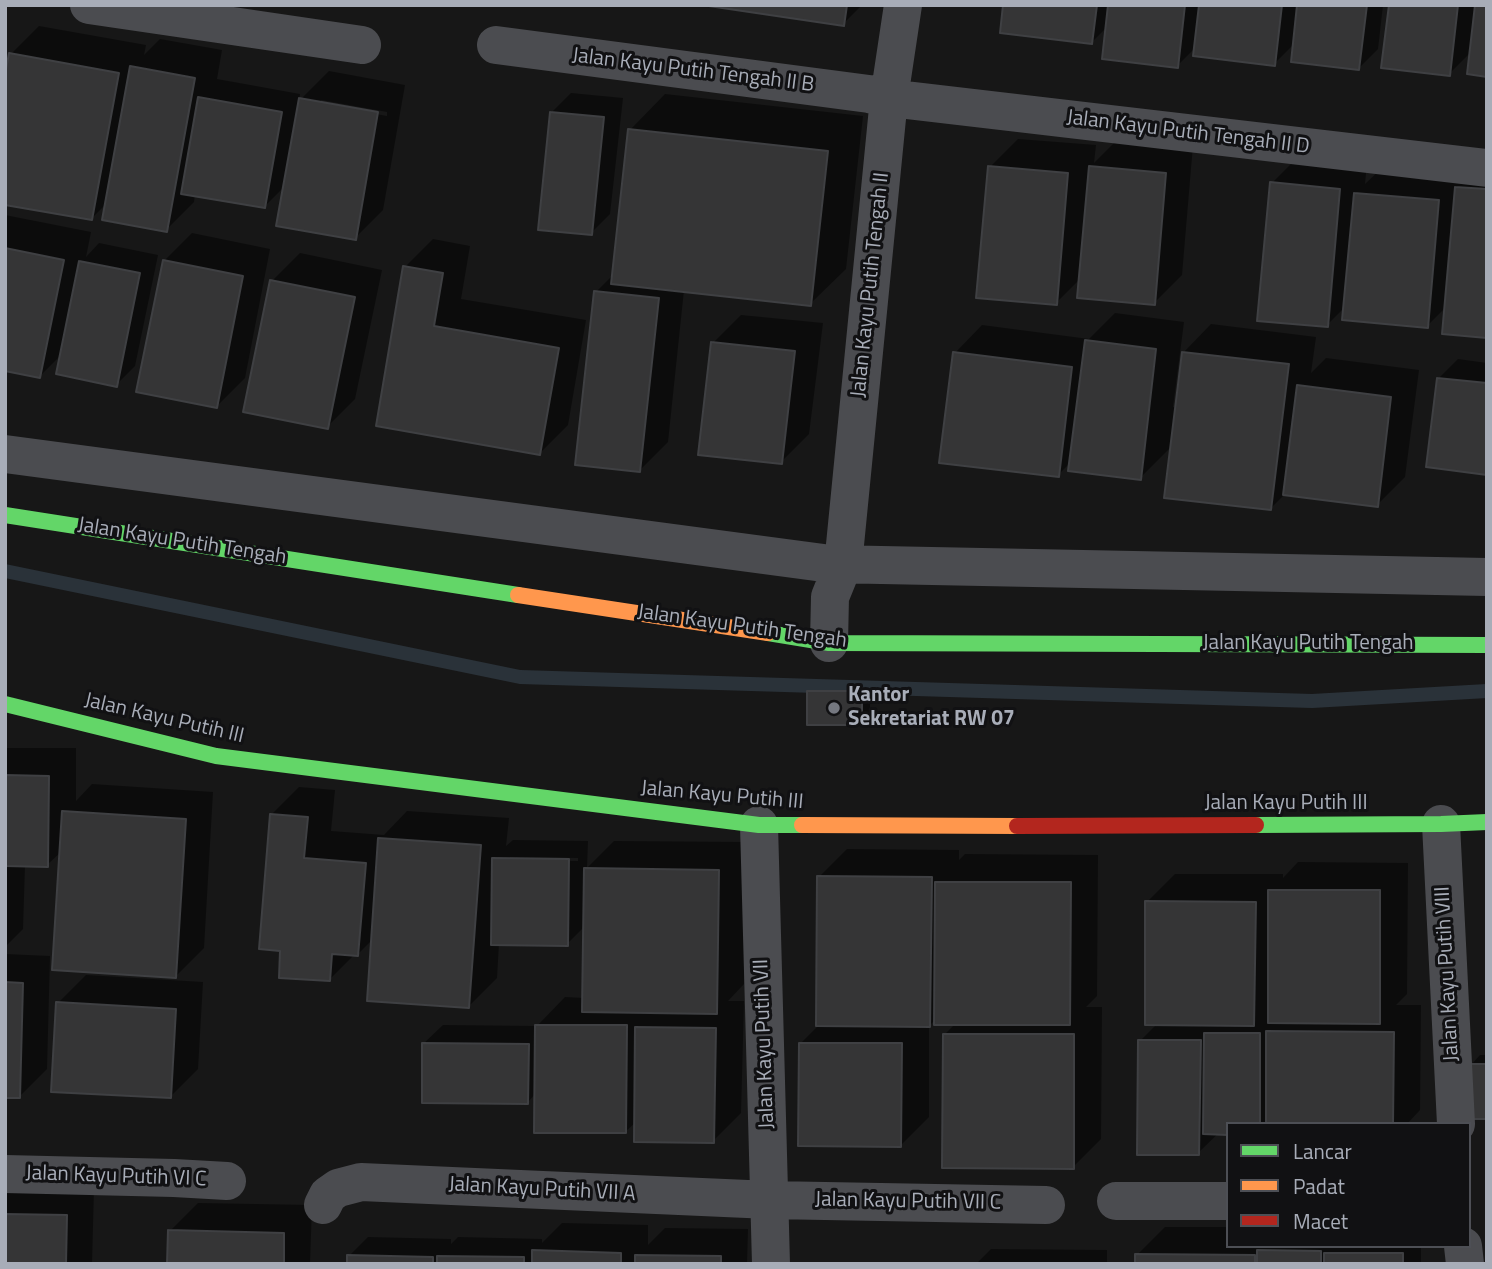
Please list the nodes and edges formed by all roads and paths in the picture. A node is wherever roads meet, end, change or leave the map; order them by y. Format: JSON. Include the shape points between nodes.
{"nodes":[{"id":1,"x":89,"y":5,"type":"edge"},
{"id":2,"x":903,"y":5,"type":"edge"},
{"id":3,"x":362,"y":45,"type":"dead end"},
{"id":4,"x":496,"y":45,"type":"dead end"},
{"id":5,"x":890,"y":98,"type":"junction"},
{"id":6,"x":1487,"y":168,"type":"edge"},
{"id":7,"x":5,"y":454,"type":"edge"},
{"id":8,"x":5,"y":515,"type":"edge"},
{"id":9,"x":843,"y":565,"type":"junction"},
{"id":10,"x":1487,"y":577,"type":"edge"},
{"id":11,"x":840,"y":643,"type":"junction"},
{"id":12,"x":1487,"y":645,"type":"edge"},
{"id":13,"x":5,"y":704,"type":"edge"},
{"id":14,"x":1487,"y":822,"type":"edge"},
{"id":15,"x":1441,"y":824,"type":"junction"},
{"id":16,"x":759,"y":825,"type":"junction"},
{"id":17,"x":1456,"y":1122,"type":"edge"},
{"id":18,"x":5,"y":1174,"type":"edge"},
{"id":19,"x":227,"y":1181,"type":"dead end"},
{"id":20,"x":770,"y":1200,"type":"junction"},
{"id":21,"x":1226,"y":1200,"type":"edge"},
{"id":22,"x":1116,"y":1201,"type":"dead end"},
{"id":23,"x":323,"y":1205,"type":"dead end"},
{"id":24,"x":1046,"y":1205,"type":"dead end"},
{"id":25,"x":771,"y":1264,"type":"edge"}],
"edges":[{"from":1,"to":3,"type":"street"},
{"from":2,"to":5,"type":"street","name":"Jalan Kayu Putih Tengah II"},
{"from":4,"to":5,"type":"street","name":"Jalan Kayu Putih Tengah II B"},
{"from":5,"to":6,"type":"street","name":"Jalan Kayu Putih Tengah II D"},
{"from":5,"to":9,"type":"street","name":"Jalan Kayu Putih Tengah II"},
{"from":7,"to":9,"type":"street"},
{"from":8,"to":11,"type":"street","name":"Jalan Kayu Putih Tengah"},
{"from":9,"to":10,"type":"street"},
{"from":9,"to":11,"type":"street","name":"Jalan Kayu Putih Tengah II","via":[[830,597]]},
{"from":11,"to":12,"type":"street","name":"Jalan Kayu Putih Tengah"},
{"from":13,"to":16,"type":"street","name":"Jalan Kayu Putih III","via":[[216,756]]},
{"from":14,"to":15,"type":"street","name":"Jalan Kayu Putih III"},
{"from":15,"to":16,"type":"street","name":"Jalan Kayu Putih III"},
{"from":15,"to":17,"type":"street","name":"Jalan Kayu Putih VIII"},
{"from":16,"to":20,"type":"street","name":"Jalan Kayu Putih VII"},
{"from":18,"to":19,"type":"street","name":"Jalan Kayu Putih VI C"},
{"from":20,"to":23,"type":"street","name":"Jalan Kayu Putih VII A","via":[[360,1182],[338,1188]]},
{"from":20,"to":24,"type":"street","name":"Jalan Kayu Putih VII C"},
{"from":20,"to":25,"type":"street","name":"Jalan Kayu Putih VII"},
{"from":21,"to":22,"type":"street"}]}
